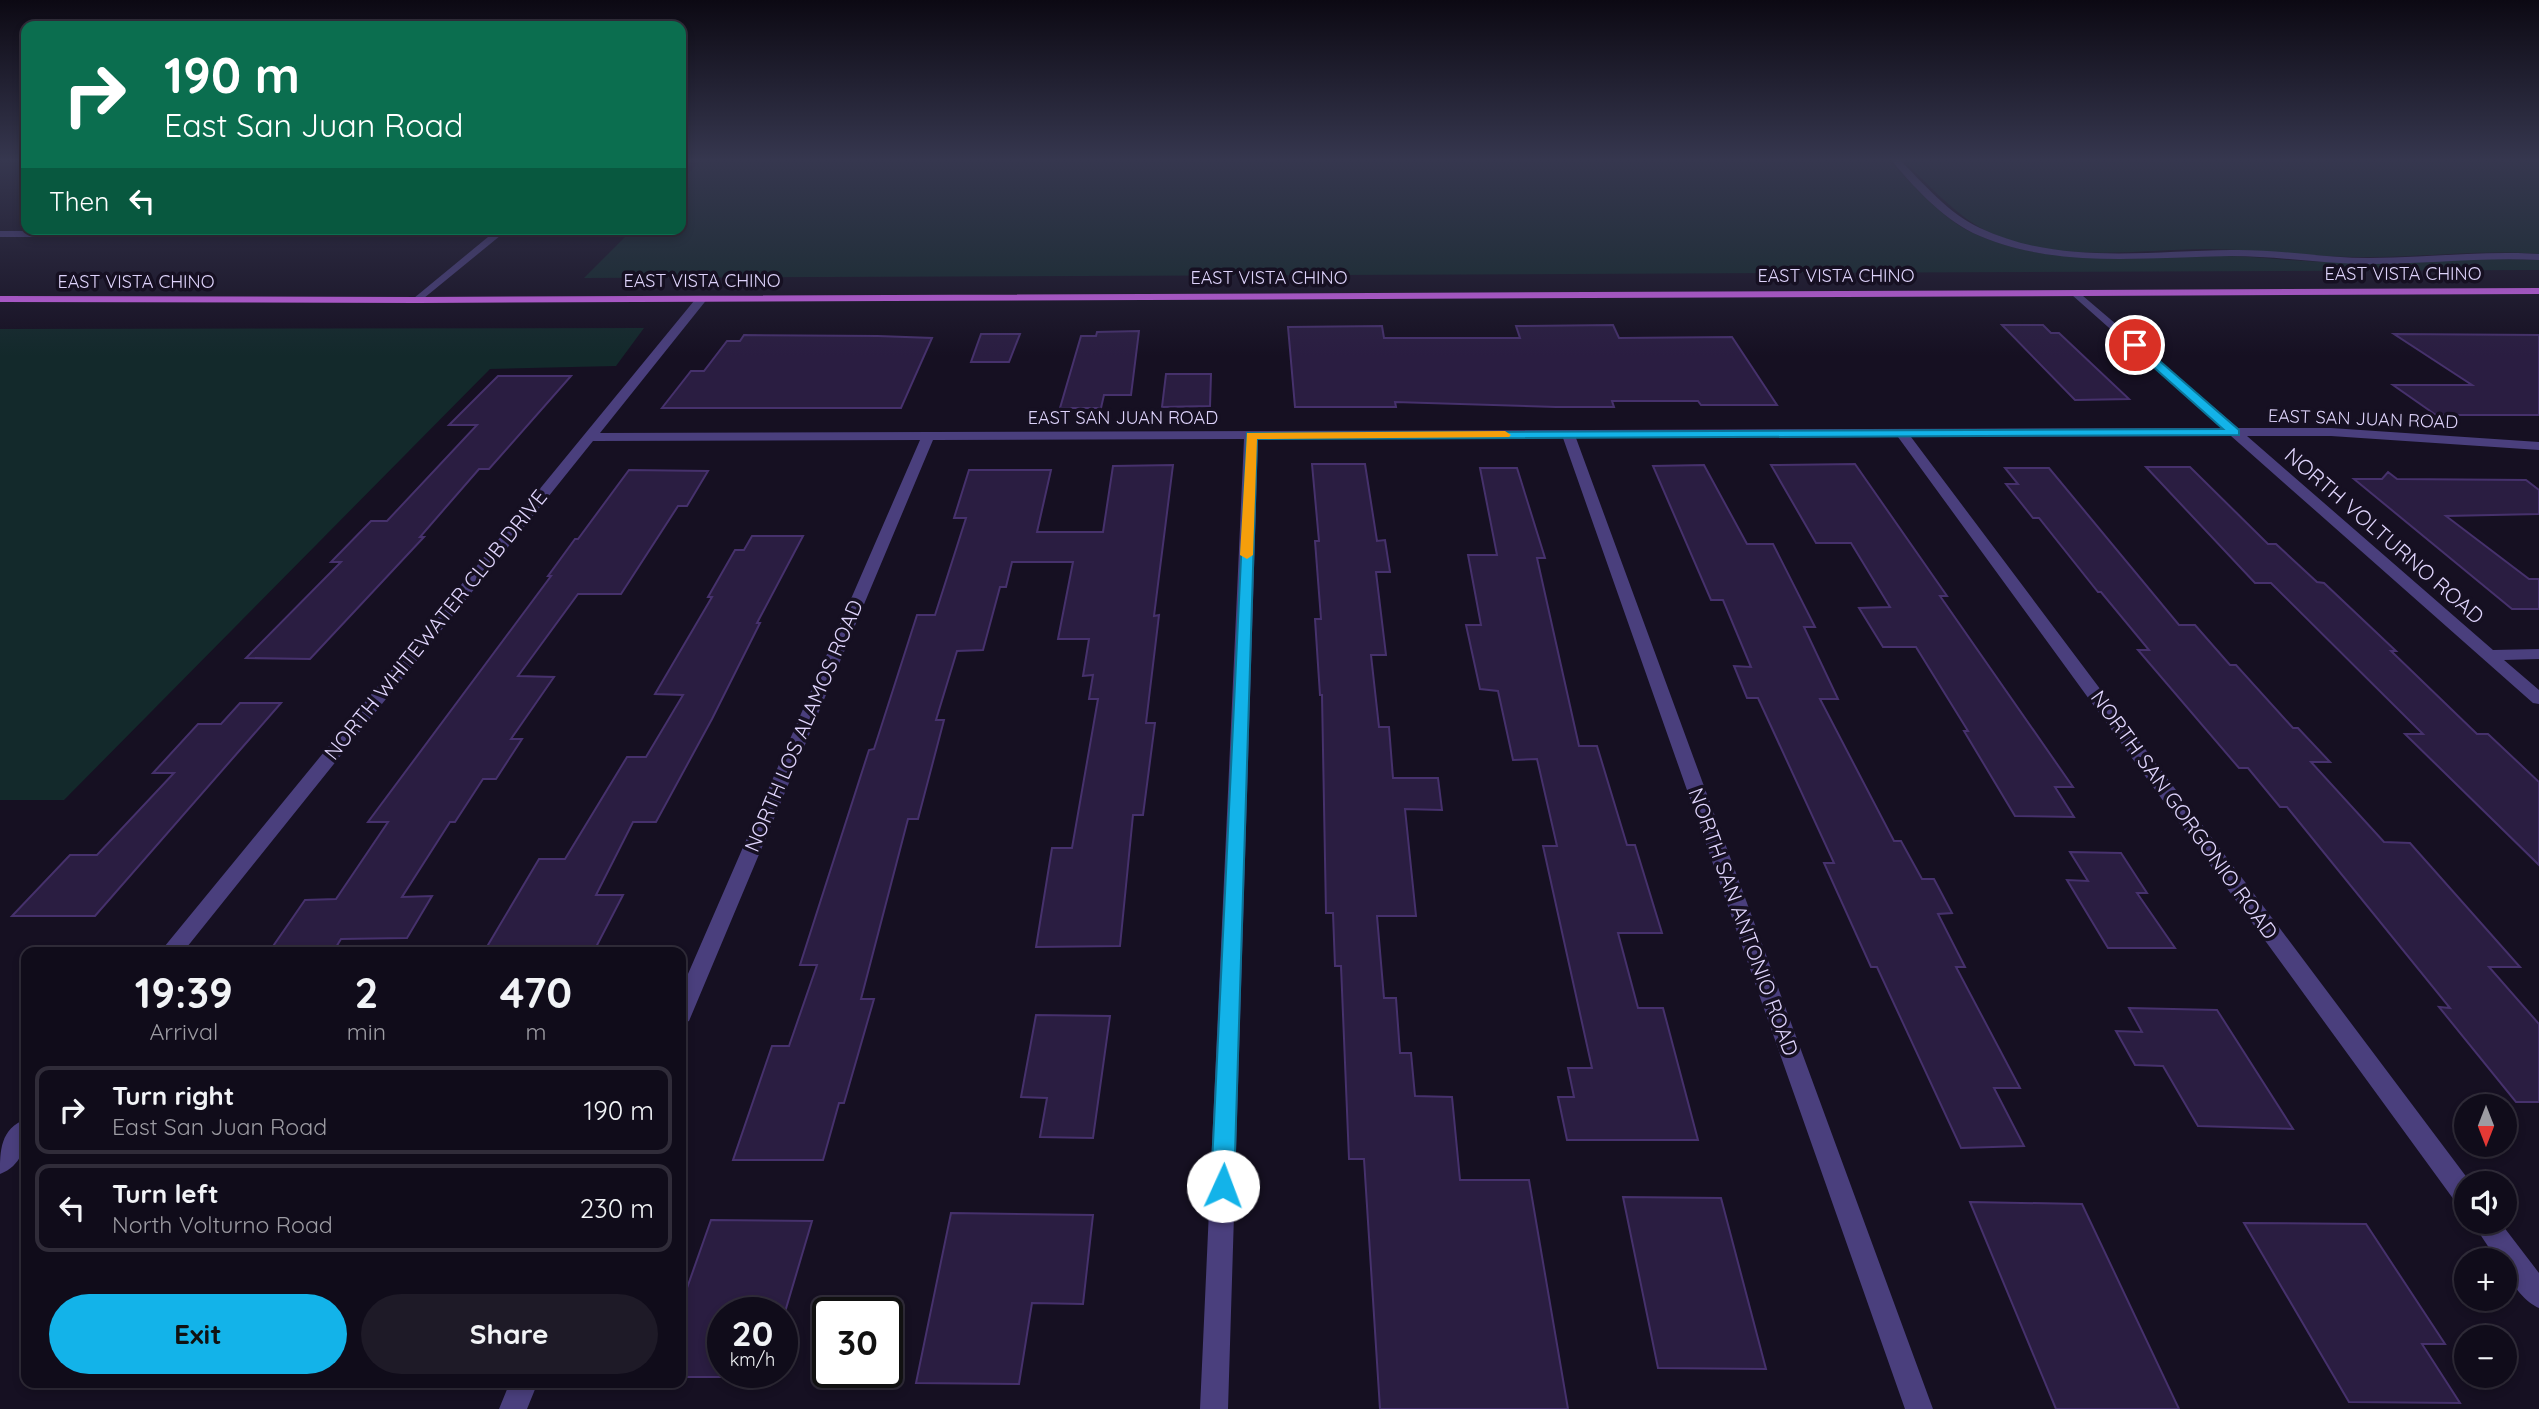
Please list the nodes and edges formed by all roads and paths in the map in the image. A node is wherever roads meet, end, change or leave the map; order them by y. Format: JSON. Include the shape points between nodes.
{"nodes":[{"id":1,"x":1967,"y":225,"type":"edge"},
{"id":2,"x":0,"y":234,"type":"edge"},
{"id":3,"x":21,"y":234,"type":"edge"},
{"id":4,"x":496,"y":235,"type":"edge"},
{"id":5,"x":2539,"y":257,"type":"edge"},
{"id":6,"x":2539,"y":291,"type":"edge"},
{"id":7,"x":2076,"y":293,"type":"junction"},
{"id":8,"x":702,"y":298,"type":"junction"},
{"id":9,"x":0,"y":299,"type":"edge"},
{"id":10,"x":418,"y":300,"type":"junction"},
{"id":11,"x":2235,"y":432,"type":"junction"},
{"id":12,"x":1902,"y":433,"type":"junction"},
{"id":13,"x":1567,"y":434,"type":"junction"},
{"id":14,"x":1251,"y":435,"type":"junction"},
{"id":15,"x":928,"y":436,"type":"junction"},
{"id":16,"x":589,"y":437,"type":"junction"},
{"id":17,"x":2539,"y":446,"type":"edge"},
{"id":18,"x":2488,"y":654,"type":"junction"},
{"id":19,"x":2539,"y":654,"type":"edge"},
{"id":20,"x":2539,"y":699,"type":"edge"},
{"id":21,"x":175,"y":947,"type":"edge"},
{"id":22,"x":686,"y":1003,"type":"edge"},
{"id":23,"x":21,"y":1136,"type":"edge"},
{"id":24,"x":0,"y":1163,"type":"edge"},
{"id":25,"x":2454,"y":1180,"type":"edge"},
{"id":26,"x":2493,"y":1234,"type":"edge"},
{"id":27,"x":2539,"y":1295,"type":"edge"},
{"id":28,"x":522,"y":1388,"type":"edge"},
{"id":29,"x":513,"y":1409,"type":"edge"},
{"id":30,"x":1214,"y":1409,"type":"edge"},
{"id":31,"x":1919,"y":1409,"type":"edge"}],
"edges":[{"from":1,"to":5,"type":"street","via":[[2049,252],[2110,256],[2234,253],[2365,261]]},
{"from":2,"to":3,"type":"street"},
{"from":4,"to":10,"type":"street"},
{"from":6,"to":7,"type":"main road","name":"EAST VISTA CHINO"},
{"from":7,"to":8,"type":"main road","name":"EAST VISTA CHINO"},
{"from":7,"to":11,"type":"street","name":"NORTH VOLTURNO ROAD"},
{"from":8,"to":10,"type":"main road","name":"EAST VISTA CHINO"},
{"from":8,"to":16,"type":"street","name":"NORTH WHITEWATER CLUB DRIVE"},
{"from":9,"to":10,"type":"main road","name":"EAST VISTA CHINO"},
{"from":11,"to":12,"type":"street","name":"EAST SAN JUAN ROAD"},
{"from":11,"to":17,"type":"street","name":"EAST SAN JUAN ROAD","via":[[2331,432]]},
{"from":11,"to":18,"type":"street","name":"NORTH VOLTURNO ROAD"},
{"from":12,"to":13,"type":"street","name":"EAST SAN JUAN ROAD"},
{"from":12,"to":25,"type":"street","name":"NORTH SAN GORGONIO ROAD"},
{"from":13,"to":14,"type":"street","name":"EAST SAN JUAN ROAD"},
{"from":13,"to":31,"type":"street","name":"NORTH SAN ANTONIO ROAD"},
{"from":14,"to":15,"type":"street","name":"EAST SAN JUAN ROAD"},
{"from":14,"to":30,"type":"street"},
{"from":15,"to":16,"type":"street","name":"EAST SAN JUAN ROAD"},
{"from":15,"to":22,"type":"street","name":"NORTH LOS ALAMOS ROAD"},
{"from":16,"to":21,"type":"street","name":"NORTH WHITEWATER CLUB DRIVE"},
{"from":18,"to":19,"type":"street"},
{"from":18,"to":20,"type":"street","name":"NORTH VOLTURNO ROAD"},
{"from":23,"to":24,"type":"street"},
{"from":26,"to":27,"type":"street"},
{"from":28,"to":29,"type":"street"}]}
